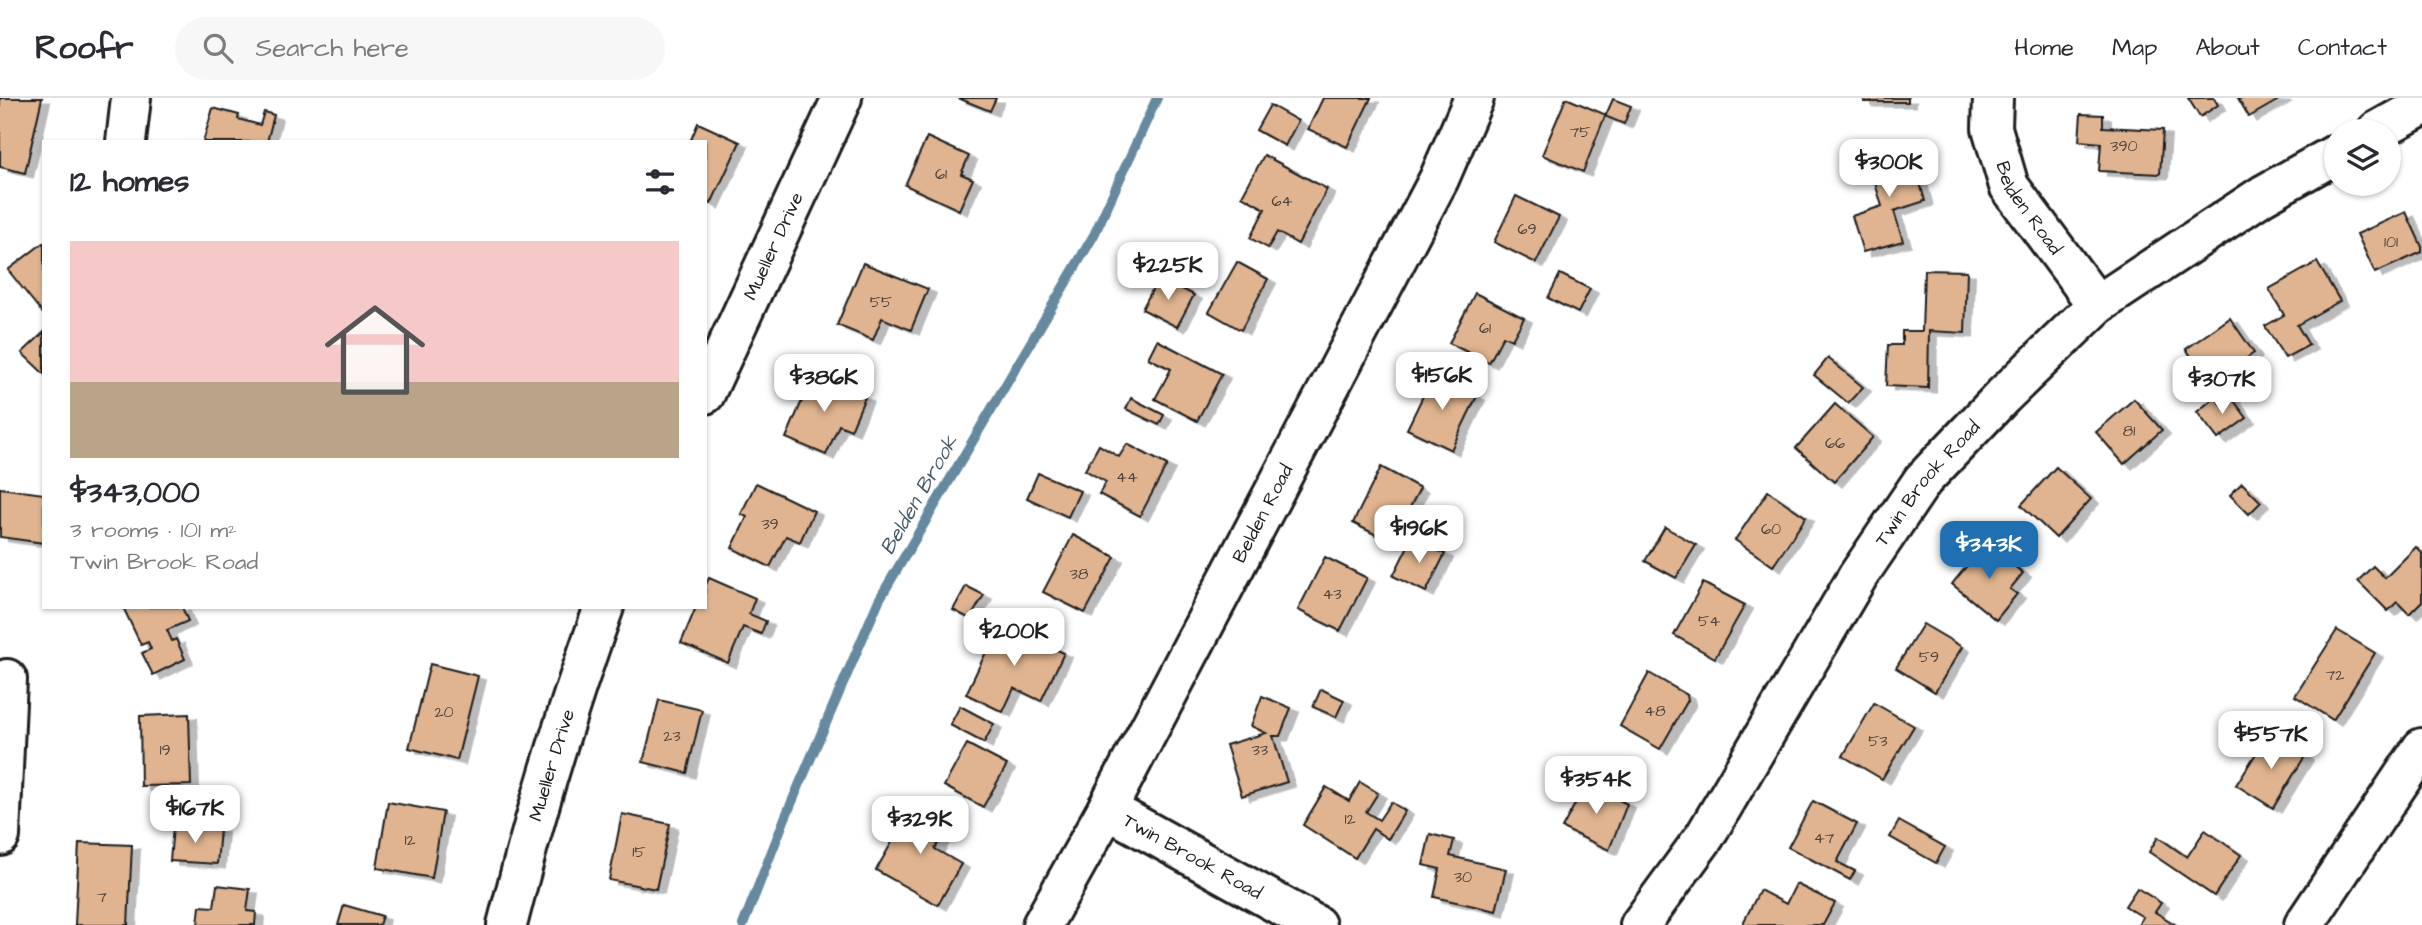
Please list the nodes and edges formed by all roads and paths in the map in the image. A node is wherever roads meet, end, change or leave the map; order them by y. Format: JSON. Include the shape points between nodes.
{"nodes":[{"id":1,"x":131,"y":98,"type":"edge"},
{"id":2,"x":842,"y":98,"type":"edge"},
{"id":3,"x":1474,"y":98,"type":"edge"},
{"id":4,"x":1993,"y":98,"type":"edge"},
{"id":5,"x":2422,"y":106,"type":"edge"},
{"id":6,"x":2399,"y":119,"type":"edge"},
{"id":7,"x":126,"y":140,"type":"edge"},
{"id":8,"x":2324,"y":161,"type":"edge"},
{"id":9,"x":2097,"y":305,"type":"junction"},
{"id":10,"x":707,"y":390,"type":"edge"},
{"id":11,"x":603,"y":609,"type":"edge"},
{"id":12,"x":7,"y":679,"type":"dead end"},
{"id":13,"x":2422,"y":748,"type":"edge"},
{"id":14,"x":1107,"y":810,"type":"junction"},
{"id":15,"x":0,"y":836,"type":"edge"},
{"id":16,"x":508,"y":925,"type":"edge"},
{"id":17,"x":1042,"y":925,"type":"edge"},
{"id":18,"x":1316,"y":925,"type":"edge"},
{"id":19,"x":1640,"y":925,"type":"edge"},
{"id":20,"x":2304,"y":925,"type":"edge"}],
"edges":[{"from":1,"to":7,"type":"street"},
{"from":2,"to":10,"type":"street","name":"Mueller Drive"},
{"from":3,"to":14,"type":"street","name":"Belden Road","via":[[1439,179]]},
{"from":4,"to":9,"type":"street","name":"Belden Road","via":[[1993,128],[2009,186]]},
{"from":5,"to":6,"type":"street"},
{"from":8,"to":9,"type":"street","name":"Twin Brook Road","via":[[2263,195]]},
{"from":9,"to":19,"type":"street","name":"Twin Brook Road","via":[[1923,480],[1858,576],[1705,836]]},
{"from":11,"to":16,"type":"street","name":"Mueller Drive","via":[[583,663]]},
{"from":12,"to":15,"type":"street"},
{"from":13,"to":20,"type":"street"},
{"from":14,"to":17,"type":"street","name":"Belden Road"},
{"from":14,"to":18,"type":"street","name":"Twin Brook Road"}]}
